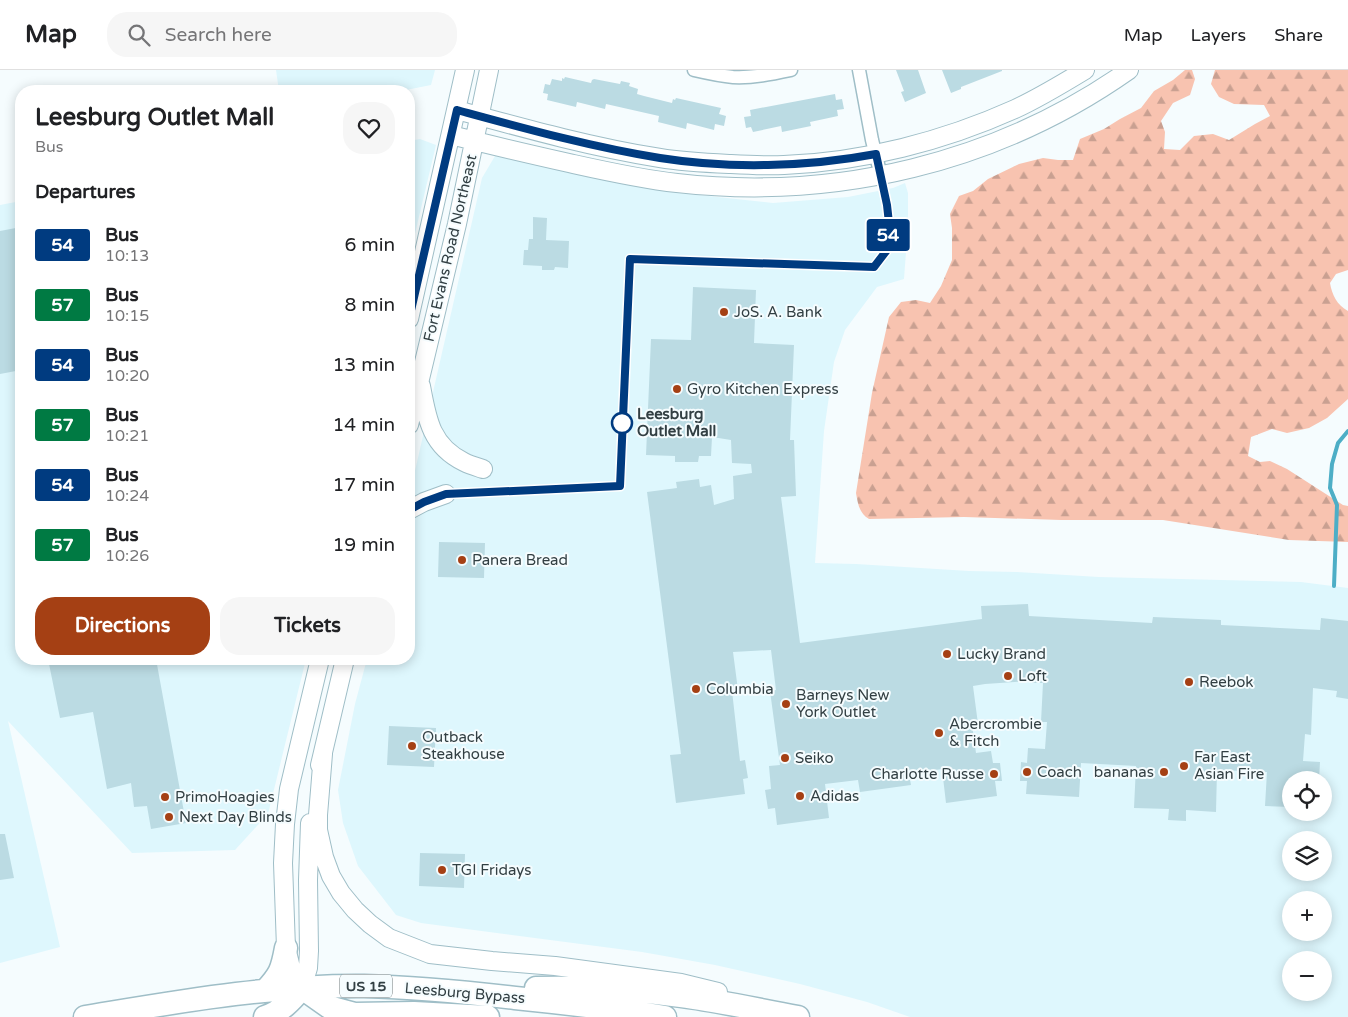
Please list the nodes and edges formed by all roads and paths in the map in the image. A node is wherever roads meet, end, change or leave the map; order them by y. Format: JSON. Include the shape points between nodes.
{"nodes":[{"id":1,"x":465,"y":70,"type":"edge"},
{"id":2,"x":489,"y":70,"type":"edge"},
{"id":3,"x":791,"y":70,"type":"edge"},
{"id":4,"x":859,"y":70,"type":"edge"},
{"id":5,"x":1085,"y":70,"type":"edge"},
{"id":6,"x":1129,"y":70,"type":"edge"},
{"id":7,"x":702,"y":71,"type":"edge"},
{"id":8,"x":457,"y":110,"type":"junction"},
{"id":9,"x":479,"y":116,"type":"junction"},
{"id":10,"x":451,"y":135,"type":"junction"},
{"id":11,"x":473,"y":141,"type":"junction"},
{"id":12,"x":876,"y":154,"type":"junction"},
{"id":13,"x":881,"y":176,"type":"junction"},
{"id":14,"x":415,"y":293,"type":"edge"},
{"id":15,"x":420,"y":381,"type":"junction"},
{"id":16,"x":415,"y":401,"type":"edge"},
{"id":17,"x":483,"y":469,"type":"dead end"},
{"id":18,"x":446,"y":494,"type":"dead end"},
{"id":19,"x":415,"y":507,"type":"edge"},
{"id":20,"x":319,"y":665,"type":"edge"},
{"id":21,"x":344,"y":665,"type":"edge"},
{"id":22,"x":323,"y":754,"type":"junction"},
{"id":23,"x":286,"y":948,"type":"junction"},
{"id":24,"x":302,"y":988,"type":"junction"},
{"id":25,"x":430,"y":989,"type":"junction"},
{"id":26,"x":265,"y":991,"type":"junction"},
{"id":27,"x":85,"y":1017,"type":"edge"},
{"id":28,"x":265,"y":1017,"type":"edge"},
{"id":29,"x":488,"y":1017,"type":"edge"},
{"id":30,"x":665,"y":1017,"type":"edge"},
{"id":31,"x":798,"y":1017,"type":"edge"},
{"id":32,"x":808,"y":1017,"type":"edge"}],
"edges":[{"from":1,"to":8,"type":"main road","name":"Fort Evans Road Northeast"},
{"from":2,"to":9,"type":"main road","name":"Fort Evans Road Northeast"},
{"from":3,"to":7,"type":"street","via":[[745,77],[719,76]]},
{"from":4,"to":12,"type":"street"},
{"from":5,"to":12,"type":"main road","via":[[1007,112],[949,134]]},
{"from":6,"to":13,"type":"main road","via":[[1091,95],[1007,138],[962,155]]},
{"from":8,"to":9,"type":"main road"},
{"from":8,"to":10,"type":"main road","name":"Fort Evans Road Northeast"},
{"from":9,"to":11,"type":"main road","name":"Fort Evans Road Northeast"},
{"from":9,"to":12,"type":"main road","via":[[662,158],[785,165]]},
{"from":10,"to":11,"type":"main road"},
{"from":10,"to":14,"type":"main road","name":"Fort Evans Road Northeast"},
{"from":11,"to":13,"type":"main road","via":[[636,178],[702,186],[808,186]]},
{"from":11,"to":15,"type":"main road","name":"Fort Evans Road Northeast"},
{"from":12,"to":13,"type":"street"},
{"from":15,"to":16,"type":"main road","name":"Fort Evans Road Northeast"},
{"from":15,"to":17,"type":"main road","via":[[426,411],[440,444],[464,462]]},
{"from":18,"to":19,"type":"main road"},
{"from":20,"to":23,"type":"main road","via":[[289,789],[286,815],[283,863]]},
{"from":21,"to":22,"type":"main road"},
{"from":22,"to":24,"type":"main road","via":[[310,819],[309,960]]},
{"from":22,"to":32,"type":"main road","via":[[318,830],[324,857],[341,893],[355,910],[389,938],[430,954],[681,983]]},
{"from":23,"to":24,"type":"main road","via":[[291,968]]},
{"from":23,"to":26,"type":"highway","via":[[282,970]]},
{"from":24,"to":25,"type":"highway","name":"Leesburg Bypass","number":"US 15"},
{"from":24,"to":26,"type":"highway","name":"Leesburg Bypass","number":"US 15"},
{"from":24,"to":28,"type":"highway","via":[[291,1001]]},
{"from":24,"to":29,"type":"highway","via":[[329,1007],[355,1014]]},
{"from":25,"to":30,"type":"highway","name":"Leesburg Bypass","number":"US 15"},
{"from":25,"to":31,"type":"highway","via":[[574,987],[630,990]]},
{"from":26,"to":27,"type":"highway","name":"Leesburg Bypass","number":"US 15"}]}
